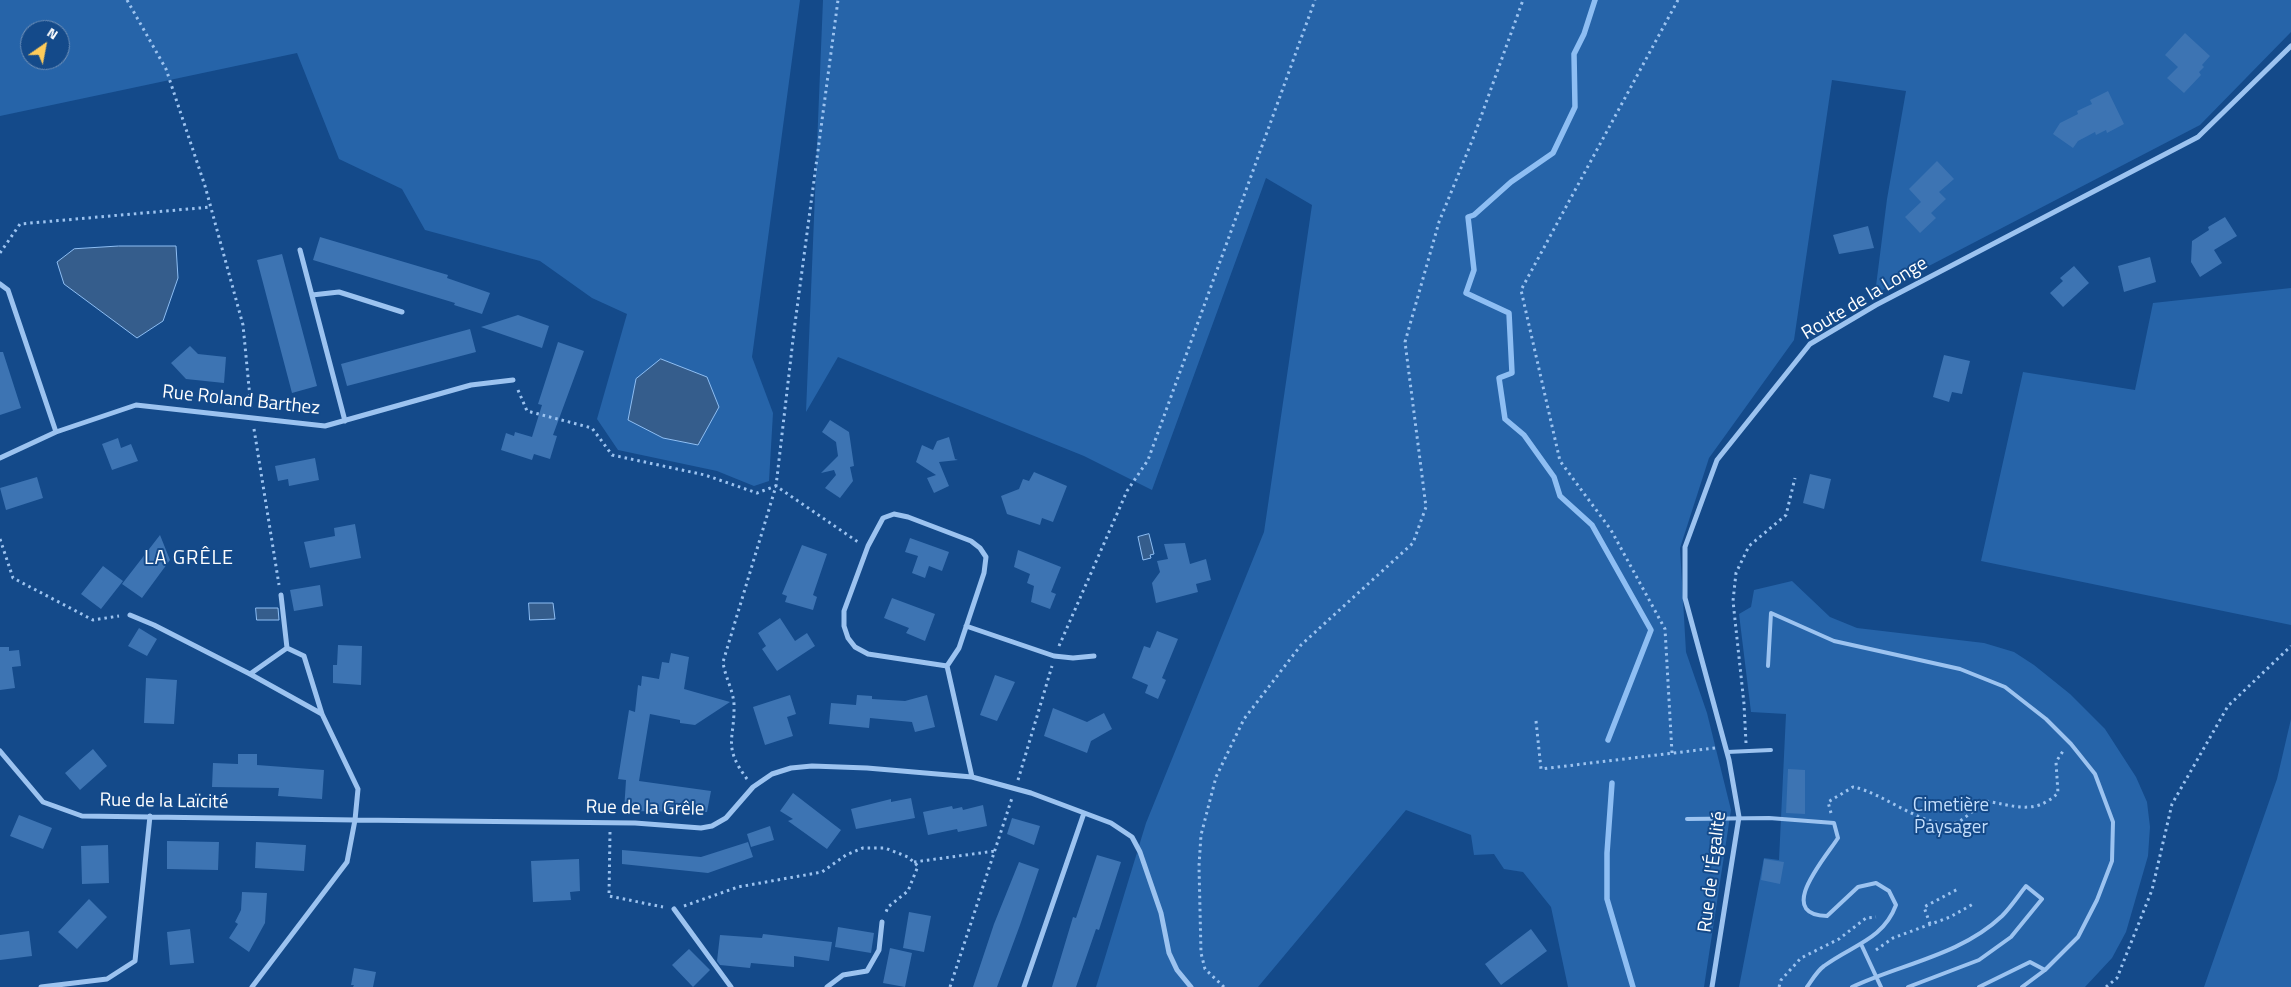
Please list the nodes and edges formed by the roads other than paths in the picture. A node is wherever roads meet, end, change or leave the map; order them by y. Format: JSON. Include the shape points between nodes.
{"nodes":[{"id":1,"x":2291,"y":46,"type":"edge"},
{"id":2,"x":300,"y":250,"type":"dead end"},
{"id":3,"x":0,"y":284,"type":"edge"},
{"id":4,"x":312,"y":295,"type":"junction"},
{"id":5,"x":402,"y":312,"type":"dead end"},
{"id":6,"x":513,"y":380,"type":"road end"},
{"id":7,"x":345,"y":421,"type":"junction"},
{"id":8,"x":56,"y":432,"type":"junction"},
{"id":9,"x":0,"y":458,"type":"edge"},
{"id":10,"x":281,"y":595,"type":"road end"},
{"id":11,"x":130,"y":615,"type":"road end"},
{"id":12,"x":966,"y":626,"type":"junction"},
{"id":13,"x":287,"y":648,"type":"junction"},
{"id":14,"x":1094,"y":656,"type":"dead end"},
{"id":15,"x":947,"y":666,"type":"junction"},
{"id":16,"x":1768,"y":666,"type":"dead end"},
{"id":17,"x":250,"y":674,"type":"junction"},
{"id":18,"x":322,"y":714,"type":"junction"},
{"id":19,"x":0,"y":750,"type":"edge"},
{"id":20,"x":1726,"y":750,"type":"junction"},
{"id":21,"x":1771,"y":750,"type":"dead end"},
{"id":22,"x":1729,"y":760,"type":"joint"},
{"id":23,"x":972,"y":777,"type":"junction"},
{"id":24,"x":1084,"y":813,"type":"junction"},
{"id":25,"x":150,"y":816,"type":"junction"},
{"id":26,"x":1739,"y":817,"type":"junction"},
{"id":27,"x":1687,"y":819,"type":"dead end"},
{"id":28,"x":355,"y":820,"type":"junction"},
{"id":29,"x":674,"y":909,"type":"road end"},
{"id":30,"x":882,"y":922,"type":"road end"},
{"id":31,"x":1861,"y":944,"type":"junction"},
{"id":32,"x":2045,"y":970,"type":"junction"},
{"id":33,"x":1876,"y":976,"type":"junction"},
{"id":34,"x":41,"y":987,"type":"edge"},
{"id":35,"x":252,"y":987,"type":"edge"},
{"id":36,"x":731,"y":987,"type":"edge"},
{"id":37,"x":827,"y":987,"type":"edge"},
{"id":38,"x":1024,"y":987,"type":"edge"},
{"id":39,"x":1191,"y":987,"type":"edge"},
{"id":40,"x":1712,"y":987,"type":"edge"},
{"id":41,"x":1807,"y":987,"type":"edge"},
{"id":42,"x":1852,"y":987,"type":"edge"},
{"id":43,"x":1881,"y":987,"type":"edge"},
{"id":44,"x":1908,"y":987,"type":"edge"},
{"id":45,"x":1979,"y":987,"type":"edge"},
{"id":46,"x":2022,"y":987,"type":"edge"}],
"edges":[{"from":1,"to":20,"type":"street","name":"Route de la Longe","via":[[2198,137],[1876,305],[1810,344],[1717,460],[1685,547],[1685,598]]},
{"from":2,"to":4,"type":"street"},
{"from":3,"to":8,"type":"street","via":[[8,290]]},
{"from":4,"to":5,"type":"street","via":[[339,292]]},
{"from":4,"to":7,"type":"street"},
{"from":6,"to":7,"type":"street","name":"Rue Roland Barthez","via":[[471,385]]},
{"from":7,"to":8,"type":"street","name":"Rue Roland Barthez","via":[[325,426],[136,405]]},
{"from":8,"to":9,"type":"street","name":"Rue Roland Barthez"},
{"from":10,"to":13,"type":"street"},
{"from":11,"to":17,"type":"street"},
{"from":12,"to":14,"type":"street","via":[[1054,656]]},
{"from":12,"to":15,"type":"street","via":[[959,648]]},
{"from":12,"to":15,"type":"street","via":[[984,573],[986,558],[980,548],[971,541],[908,517],[894,514],[883,518],[868,546],[844,611],[848,638],[855,647],[868,654]]},
{"from":13,"to":17,"type":"street"},
{"from":13,"to":18,"type":"street","via":[[304,656]]},
{"from":15,"to":23,"type":"street"},
{"from":16,"to":32,"type":"lane","via":[[1771,613],[1834,641],[1960,669],[2005,687],[2046,719],[2071,744],[2095,774],[2113,822],[2112,861],[2078,937]]},
{"from":17,"to":18,"type":"street"},
{"from":18,"to":28,"type":"street","via":[[358,789]]},
{"from":19,"to":25,"type":"street","name":"Rue de la Laïcité","via":[[43,802],[82,816]]},
{"from":20,"to":21,"type":"lane"},
{"from":20,"to":22,"type":"street","name":"Route de la Longe"},
{"from":22,"to":26,"type":"street","name":"Rue de l'Égalité"},
{"from":23,"to":24,"type":"street","name":"Rue de la Grêle","via":[[1016,788]]},
{"from":23,"to":28,"type":"street","name":"Rue de la Grêle","via":[[867,768],[791,768],[772,774],[753,787],[726,818],[701,828],[610,822]]},
{"from":24,"to":38,"type":"street"},
{"from":24,"to":39,"type":"street","name":"Rue de la Grêle","via":[[1112,823],[1132,837],[1160,913],[1169,953],[1177,970]]},
{"from":25,"to":28,"type":"street","name":"Rue de la Laïcité"},
{"from":25,"to":34,"type":"street","via":[[135,961],[107,979]]},
{"from":26,"to":27,"type":"lane"},
{"from":26,"to":31,"type":"lane","via":[[1834,823],[1838,838],[1808,881],[1803,895],[1806,909],[1815,916],[1827,916],[1858,887],[1876,883],[1889,891],[1896,905],[1891,917],[1881,930]]},
{"from":26,"to":40,"type":"street","name":"Rue de l'Égalité"},
{"from":28,"to":35,"type":"street","via":[[347,862]]},
{"from":29,"to":36,"type":"street"},
{"from":30,"to":37,"type":"street","via":[[879,950],[868,971],[843,975]]},
{"from":31,"to":33,"type":"lane"},
{"from":31,"to":41,"type":"lane","via":[[1823,967]]},
{"from":32,"to":45,"type":"lane","via":[[2030,962]]},
{"from":32,"to":46,"type":"lane"},
{"from":33,"to":42,"type":"lane"},
{"from":33,"to":43,"type":"lane"},
{"from":33,"to":44,"type":"lane","via":[[1952,948],[1979,934],[2002,916],[2026,886],[2042,899],[2011,937],[1979,960]]}]}
